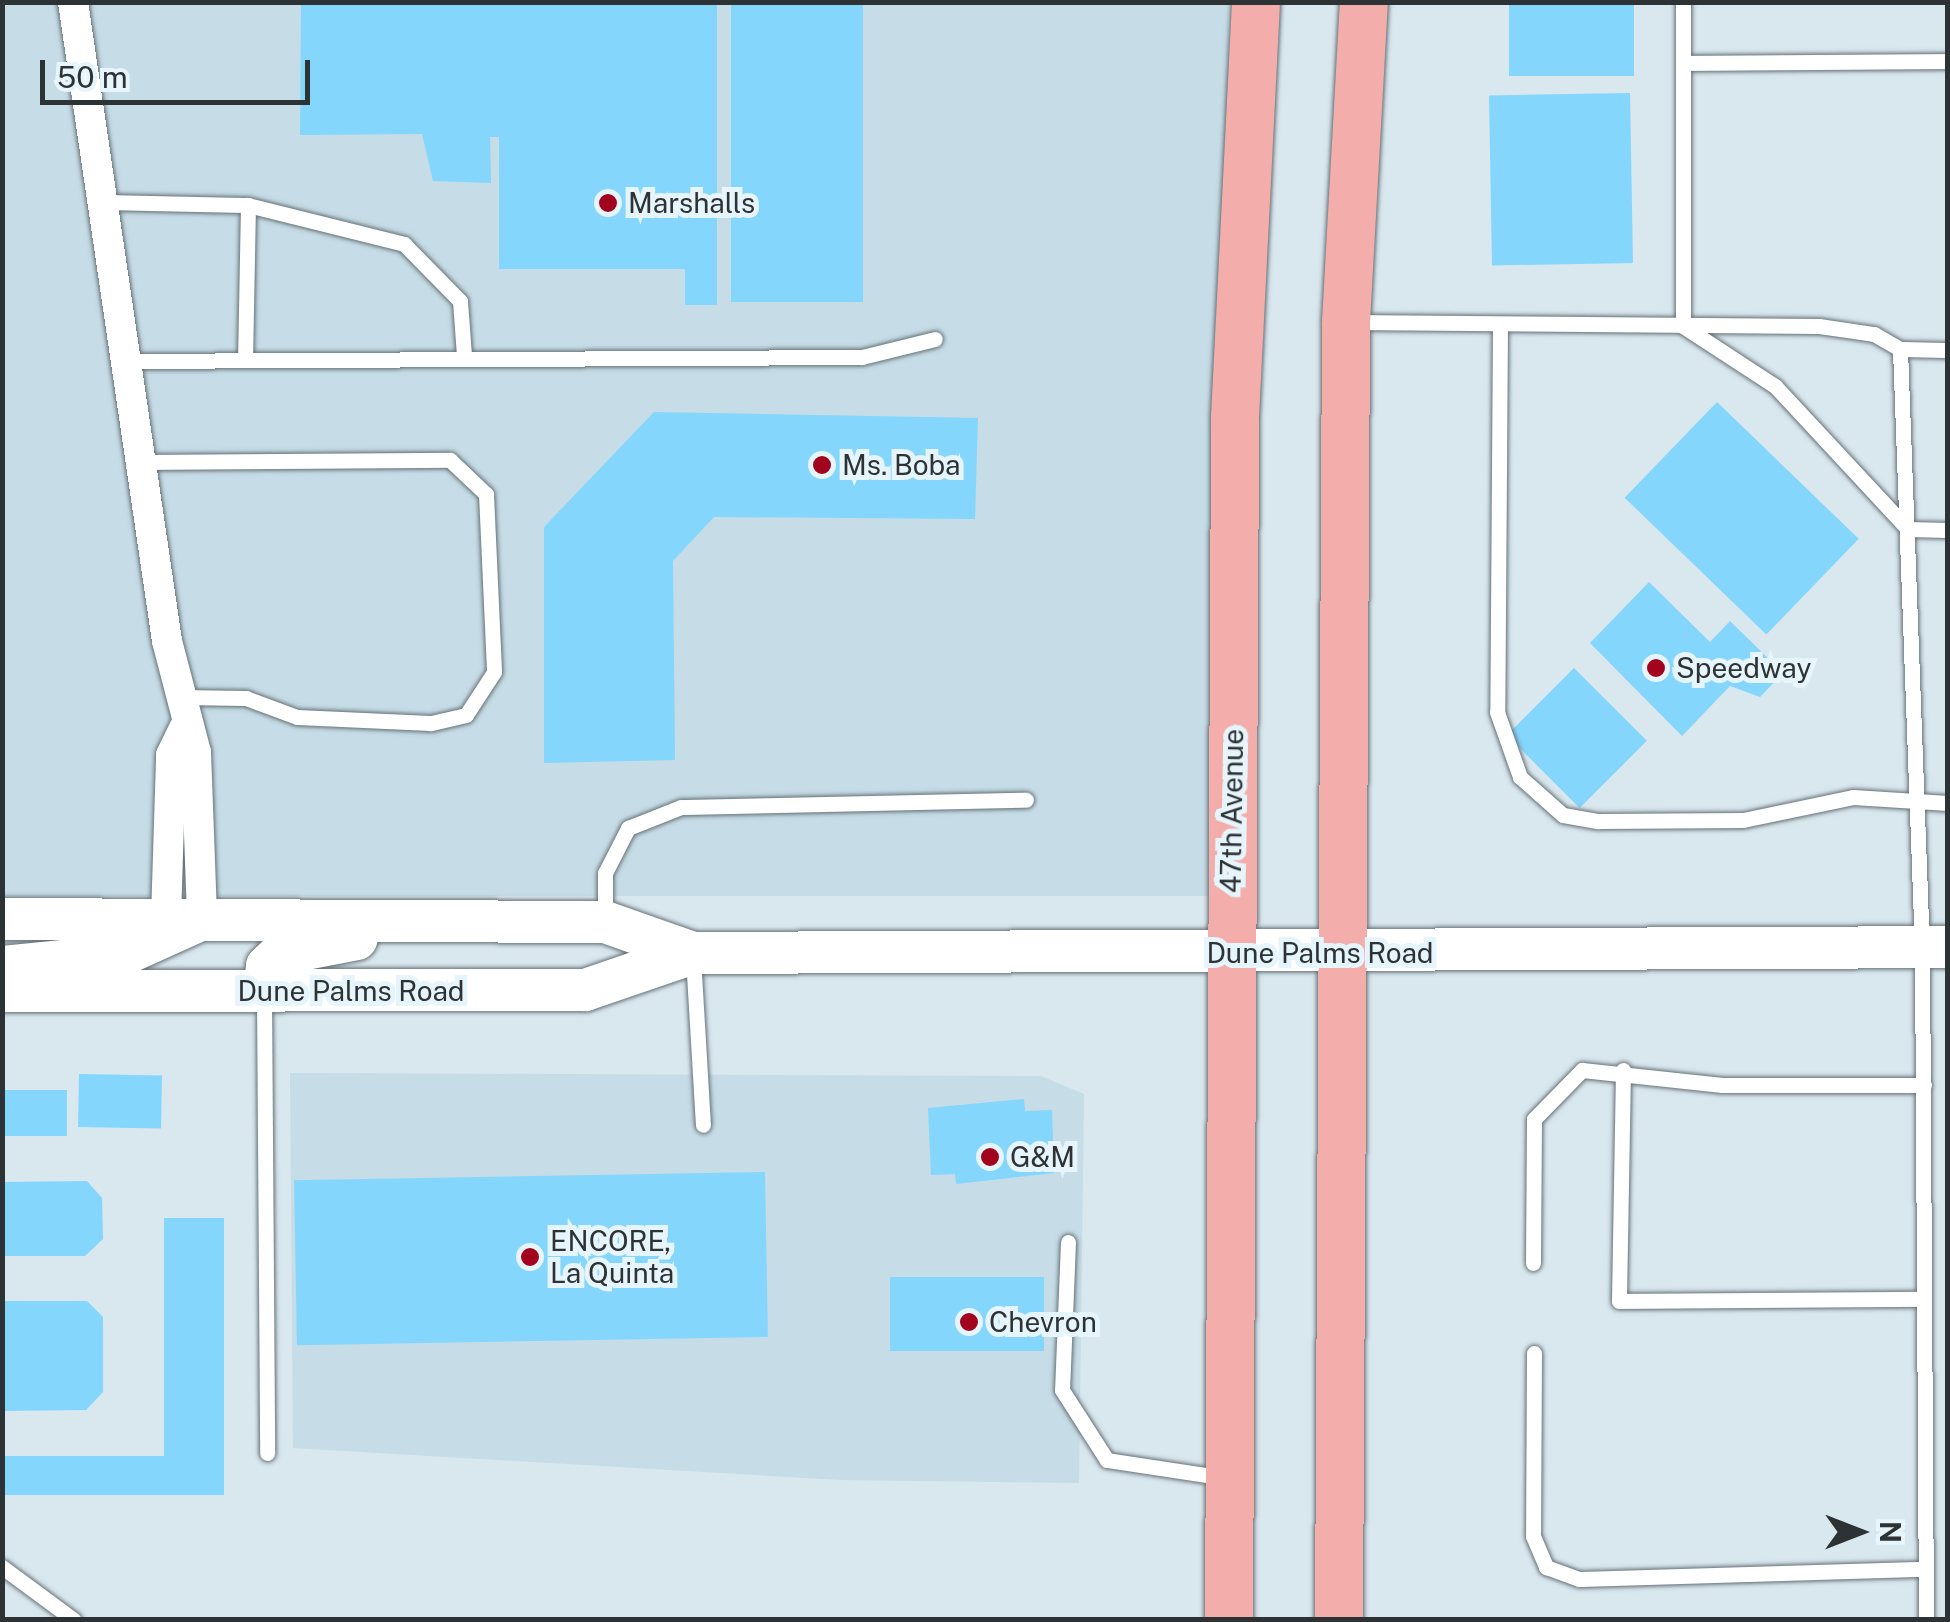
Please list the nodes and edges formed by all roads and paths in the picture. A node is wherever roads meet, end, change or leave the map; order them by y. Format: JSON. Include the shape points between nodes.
{"nodes":[{"id":1,"x":73,"y":2,"type":"edge"},
{"id":2,"x":1256,"y":2,"type":"edge"},
{"id":3,"x":1364,"y":2,"type":"edge"},
{"id":4,"x":1684,"y":2,"type":"edge"},
{"id":5,"x":1948,"y":61,"type":"edge"},
{"id":6,"x":1683,"y":63,"type":"junction"},
{"id":7,"x":96,"y":202,"type":"junction"},
{"id":8,"x":248,"y":205,"type":"junction"},
{"id":9,"x":1346,"y":322,"type":"junction"},
{"id":10,"x":1500,"y":325,"type":"junction"},
{"id":11,"x":1684,"y":326,"type":"junction"},
{"id":12,"x":935,"y":339,"type":"dead end"},
{"id":13,"x":1900,"y":349,"type":"junction"},
{"id":14,"x":1948,"y":350,"type":"edge"},
{"id":15,"x":244,"y":356,"type":"junction"},
{"id":16,"x":464,"y":356,"type":"junction"},
{"id":17,"x":124,"y":361,"type":"junction"},
{"id":18,"x":142,"y":462,"type":"junction"},
{"id":19,"x":1908,"y":529,"type":"junction"},
{"id":20,"x":1948,"y":530,"type":"edge"},
{"id":21,"x":178,"y":697,"type":"junction"},
{"id":22,"x":1026,"y":800,"type":"dead end"},
{"id":23,"x":1918,"y":803,"type":"junction"},
{"id":24,"x":1948,"y":804,"type":"edge"},
{"id":25,"x":184,"y":918,"type":"junction"},
{"id":26,"x":2,"y":919,"type":"edge"},
{"id":27,"x":461,"y":920,"type":"junction"},
{"id":28,"x":605,"y":922,"type":"junction"},
{"id":29,"x":1935,"y":947,"type":"edge"},
{"id":30,"x":693,"y":953,"type":"junction"},
{"id":31,"x":1230,"y":954,"type":"junction"},
{"id":32,"x":1342,"y":954,"type":"junction"},
{"id":33,"x":2,"y":967,"type":"edge"},
{"id":34,"x":2,"y":991,"type":"edge"},
{"id":35,"x":264,"y":991,"type":"junction"},
{"id":36,"x":1623,"y":1070,"type":"junction"},
{"id":37,"x":1924,"y":1084,"type":"junction"},
{"id":38,"x":703,"y":1125,"type":"dead end"},
{"id":39,"x":1068,"y":1242,"type":"dead end"},
{"id":40,"x":1533,"y":1263,"type":"dead end"},
{"id":41,"x":1924,"y":1299,"type":"junction"},
{"id":42,"x":1534,"y":1352,"type":"dead end"},
{"id":43,"x":267,"y":1453,"type":"dead end"},
{"id":44,"x":1230,"y":1478,"type":"junction"},
{"id":45,"x":2,"y":1567,"type":"edge"},
{"id":46,"x":1926,"y":1570,"type":"junction"},
{"id":47,"x":74,"y":1620,"type":"edge"},
{"id":48,"x":1229,"y":1620,"type":"edge"},
{"id":49,"x":1339,"y":1620,"type":"edge"},
{"id":50,"x":1926,"y":1620,"type":"edge"}],
"edges":[{"from":1,"to":7,"type":"street"},
{"from":2,"to":31,"type":"main road","name":"47th Avenue","via":[[1236,416]]},
{"from":3,"to":9,"type":"main road"},
{"from":4,"to":6,"type":"lane"},
{"from":5,"to":6,"type":"lane"},
{"from":6,"to":11,"type":"lane"},
{"from":7,"to":8,"type":"lane"},
{"from":7,"to":17,"type":"street"},
{"from":8,"to":15,"type":"lane"},
{"from":8,"to":16,"type":"lane","via":[[404,244],[460,301]]},
{"from":9,"to":10,"type":"lane"},
{"from":9,"to":32,"type":"main road"},
{"from":10,"to":11,"type":"lane"},
{"from":10,"to":23,"type":"lane","via":[[1497,712],[1520,778],[1563,814],[1598,821],[1744,820],[1853,797]]},
{"from":11,"to":13,"type":"lane","via":[[1818,326],[1874,334]]},
{"from":11,"to":19,"type":"lane","via":[[1775,386]]},
{"from":12,"to":16,"type":"lane","via":[[862,357]]},
{"from":13,"to":14,"type":"lane"},
{"from":13,"to":19,"type":"lane"},
{"from":15,"to":16,"type":"lane"},
{"from":15,"to":17,"type":"lane"},
{"from":17,"to":18,"type":"street"},
{"from":18,"to":21,"type":"street"},
{"from":18,"to":21,"type":"lane","via":[[450,460],[486,494],[494,672],[466,715],[430,723],[297,717],[246,698]]},
{"from":19,"to":20,"type":"lane"},
{"from":19,"to":23,"type":"lane"},
{"from":21,"to":25,"type":"street","via":[[202,800]]},
{"from":22,"to":28,"type":"lane","via":[[681,806],[628,828],[606,873]]},
{"from":23,"to":24,"type":"lane"},
{"from":23,"to":29,"type":"lane"},
{"from":25,"to":26,"type":"main road","name":"Dune Palms Road"},
{"from":25,"to":27,"type":"main road","name":"Dune Palms Road"},
{"from":25,"to":33,"type":"main road","via":[[123,955]]},
{"from":27,"to":28,"type":"main road","name":"Dune Palms Road"},
{"from":27,"to":35,"type":"main road","via":[[280,954],[267,966]]},
{"from":28,"to":30,"type":"main road","name":"Dune Palms Road"},
{"from":29,"to":32,"type":"main road","name":"Dune Palms Road"},
{"from":29,"to":37,"type":"lane"},
{"from":30,"to":31,"type":"main road","name":"Dune Palms Road"},
{"from":30,"to":35,"type":"main road","name":"Dune Palms Road","via":[[585,990]]},
{"from":30,"to":38,"type":"lane"},
{"from":31,"to":32,"type":"main road","name":"Dune Palms Road"},
{"from":31,"to":44,"type":"main road","name":"47th Avenue"},
{"from":32,"to":49,"type":"main road"},
{"from":34,"to":35,"type":"main road","name":"Dune Palms Road"},
{"from":35,"to":43,"type":"lane"},
{"from":36,"to":37,"type":"lane","via":[[1722,1085]]},
{"from":36,"to":40,"type":"lane","via":[[1582,1070],[1534,1119]]},
{"from":36,"to":41,"type":"lane","via":[[1619,1302]]},
{"from":37,"to":41,"type":"lane"},
{"from":39,"to":44,"type":"lane","via":[[1062,1390],[1107,1460]]},
{"from":41,"to":46,"type":"lane"},
{"from":42,"to":46,"type":"lane","via":[[1533,1536],[1546,1568],[1579,1580],[1724,1570]]},
{"from":44,"to":48,"type":"main road","name":"47th Avenue"},
{"from":45,"to":47,"type":"lane"},
{"from":46,"to":50,"type":"lane"}]}
